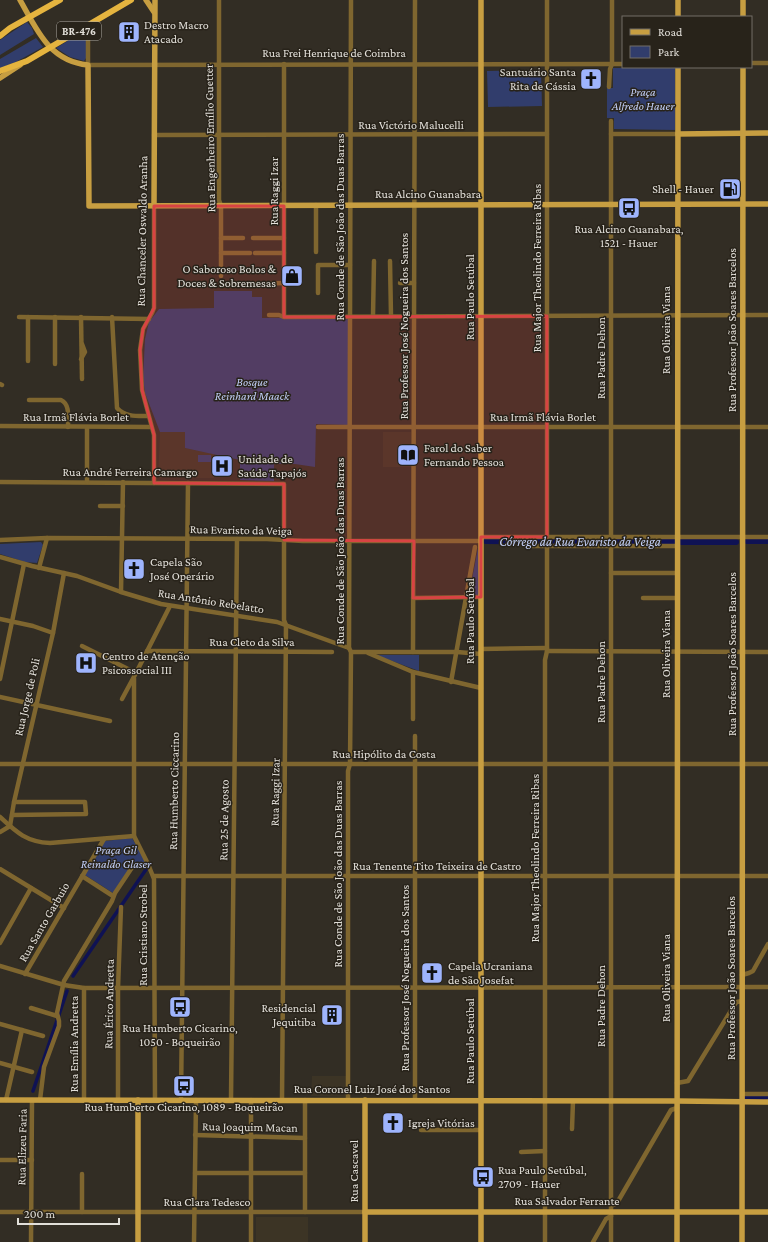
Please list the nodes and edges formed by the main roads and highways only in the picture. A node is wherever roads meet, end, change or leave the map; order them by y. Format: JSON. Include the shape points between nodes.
{"nodes":[{"id":1,"x":20,"y":0,"type":"edge"},
{"id":2,"x":60,"y":0,"type":"edge"},
{"id":3,"x":131,"y":0,"type":"edge"},
{"id":4,"x":146,"y":0,"type":"edge"},
{"id":5,"x":155,"y":0,"type":"edge"},
{"id":6,"x":481,"y":0,"type":"edge"},
{"id":7,"x":678,"y":0,"type":"edge"},
{"id":8,"x":743,"y":0,"type":"edge"},
{"id":9,"x":155,"y":14,"type":"junction"},
{"id":10,"x":678,"y":16,"type":"edge"},
{"id":11,"x":743,"y":16,"type":"edge"},
{"id":12,"x":30,"y":17,"type":"junction"},
{"id":13,"x":0,"y":35,"type":"edge"},
{"id":14,"x":50,"y":48,"type":"junction"},
{"id":15,"x":27,"y":61,"type":"junction"},
{"id":16,"x":678,"y":68,"type":"edge"},
{"id":17,"x":743,"y":68,"type":"edge"},
{"id":18,"x":0,"y":71,"type":"edge"},
{"id":19,"x":0,"y":78,"type":"edge"},
{"id":20,"x":678,"y":134,"type":"junction"},
{"id":21,"x":743,"y":134,"type":"junction"},
{"id":22,"x":768,"y":134,"type":"edge"},
{"id":23,"x":678,"y":204,"type":"junction"},
{"id":24,"x":743,"y":204,"type":"junction"},
{"id":25,"x":768,"y":204,"type":"edge"},
{"id":26,"x":481,"y":205,"type":"junction"},
{"id":27,"x":89,"y":206,"type":"joint"},
{"id":28,"x":154,"y":206,"type":"junction"},
{"id":29,"x":0,"y":1100,"type":"edge"},
{"id":30,"x":138,"y":1100,"type":"junction"},
{"id":31,"x":365,"y":1100,"type":"junction"},
{"id":32,"x":481,"y":1101,"type":"junction"},
{"id":33,"x":677,"y":1101,"type":"junction"},
{"id":34,"x":742,"y":1102,"type":"junction"},
{"id":35,"x":768,"y":1102,"type":"edge"},
{"id":36,"x":365,"y":1212,"type":"junction"},
{"id":37,"x":481,"y":1212,"type":"junction"},
{"id":38,"x":677,"y":1212,"type":"junction"},
{"id":39,"x":742,"y":1212,"type":"junction"},
{"id":40,"x":768,"y":1212,"type":"edge"},
{"id":41,"x":138,"y":1242,"type":"edge"},
{"id":42,"x":365,"y":1242,"type":"edge"},
{"id":43,"x":481,"y":1242,"type":"edge"},
{"id":44,"x":677,"y":1242,"type":"edge"},
{"id":45,"x":742,"y":1242,"type":"edge"}],
"edges":[{"from":1,"to":12,"type":"main road"},
{"from":2,"to":12,"type":"highway","number":"BR-476"},
{"from":3,"to":14,"type":"highway","number":"BR-476"},
{"from":4,"to":9,"type":"main road"},
{"from":5,"to":9,"type":"main road","name":"Rua Chanceler Oswaldo Aranha"},
{"from":6,"to":26,"type":"main road","name":"Rua Paulo Setúbal"},
{"from":7,"to":10,"type":"main road"},
{"from":8,"to":11,"type":"main road"},
{"from":9,"to":28,"type":"main road","name":"Rua Chanceler Oswaldo Aranha"},
{"from":12,"to":13,"type":"highway","number":"BR-476"},
{"from":12,"to":14,"type":"main road"},
{"from":14,"to":15,"type":"highway","number":"BR-476"},
{"from":14,"to":27,"type":"main road","name":"Rua Frei Henrique de Coimbra","via":[[70,60],[88,65]]},
{"from":15,"to":18,"type":"highway","number":"BR-476"},
{"from":15,"to":19,"type":"main road"},
{"from":16,"to":20,"type":"main road","name":"Rua Oliveira Viana"},
{"from":17,"to":21,"type":"main road","name":"Rua Professor João Soares Barcelos"},
{"from":20,"to":21,"type":"main road"},
{"from":20,"to":23,"type":"main road","name":"Rua Oliveira Viana"},
{"from":21,"to":22,"type":"main road"},
{"from":21,"to":24,"type":"main road","name":"Rua Professor João Soares Barcelos"},
{"from":23,"to":24,"type":"main road","name":"Rua Alcino Guanabara"},
{"from":23,"to":26,"type":"main road","name":"Rua Alcino Guanabara"},
{"from":23,"to":33,"type":"main road","name":"Rua Oliveira Viana"},
{"from":24,"to":25,"type":"main road","name":"Rua Alcino Guanabara"},
{"from":24,"to":34,"type":"main road","name":"Rua Professor João Soares Barcelos"},
{"from":26,"to":28,"type":"main road","name":"Rua Alcino Guanabara"},
{"from":26,"to":32,"type":"main road","name":"Rua Paulo Setúbal"},
{"from":27,"to":28,"type":"main road","name":"Rua Alcino Guanabara"},
{"from":29,"to":30,"type":"main road","name":"Rua Coronel Luiz José dos Santos"},
{"from":30,"to":31,"type":"main road","name":"Rua Coronel Luiz José dos Santos"},
{"from":30,"to":41,"type":"main road"},
{"from":31,"to":32,"type":"main road","name":"Rua Coronel Luiz José dos Santos"},
{"from":31,"to":36,"type":"main road","name":"Rua Cascavel"},
{"from":32,"to":33,"type":"main road","name":"Rua Coronel Luiz José dos Santos"},
{"from":32,"to":37,"type":"main road","name":"Rua Paulo Setúbal"},
{"from":33,"to":34,"type":"main road","name":"Rua Coronel Luiz José dos Santos"},
{"from":33,"to":38,"type":"main road","name":"Rua Oliveira Viana"},
{"from":34,"to":35,"type":"main road","name":"Rua Coronel Luiz José dos Santos"},
{"from":34,"to":39,"type":"main road","name":"Rua Professor João Soares Barcelos"},
{"from":36,"to":37,"type":"main road","name":"Rua Salvador Ferrante"},
{"from":36,"to":42,"type":"main road","name":"Rua Cascavel"},
{"from":37,"to":38,"type":"main road","name":"Rua Salvador Ferrante"},
{"from":37,"to":43,"type":"main road","name":"Rua Paulo Setúbal"},
{"from":38,"to":39,"type":"main road","name":"Rua Salvador Ferrante"},
{"from":38,"to":44,"type":"main road","name":"Rua Oliveira Viana"},
{"from":39,"to":40,"type":"main road","name":"Rua Salvador Ferrante"},
{"from":39,"to":45,"type":"main road","name":"Rua Professor João Soares Barcelos"}]}
